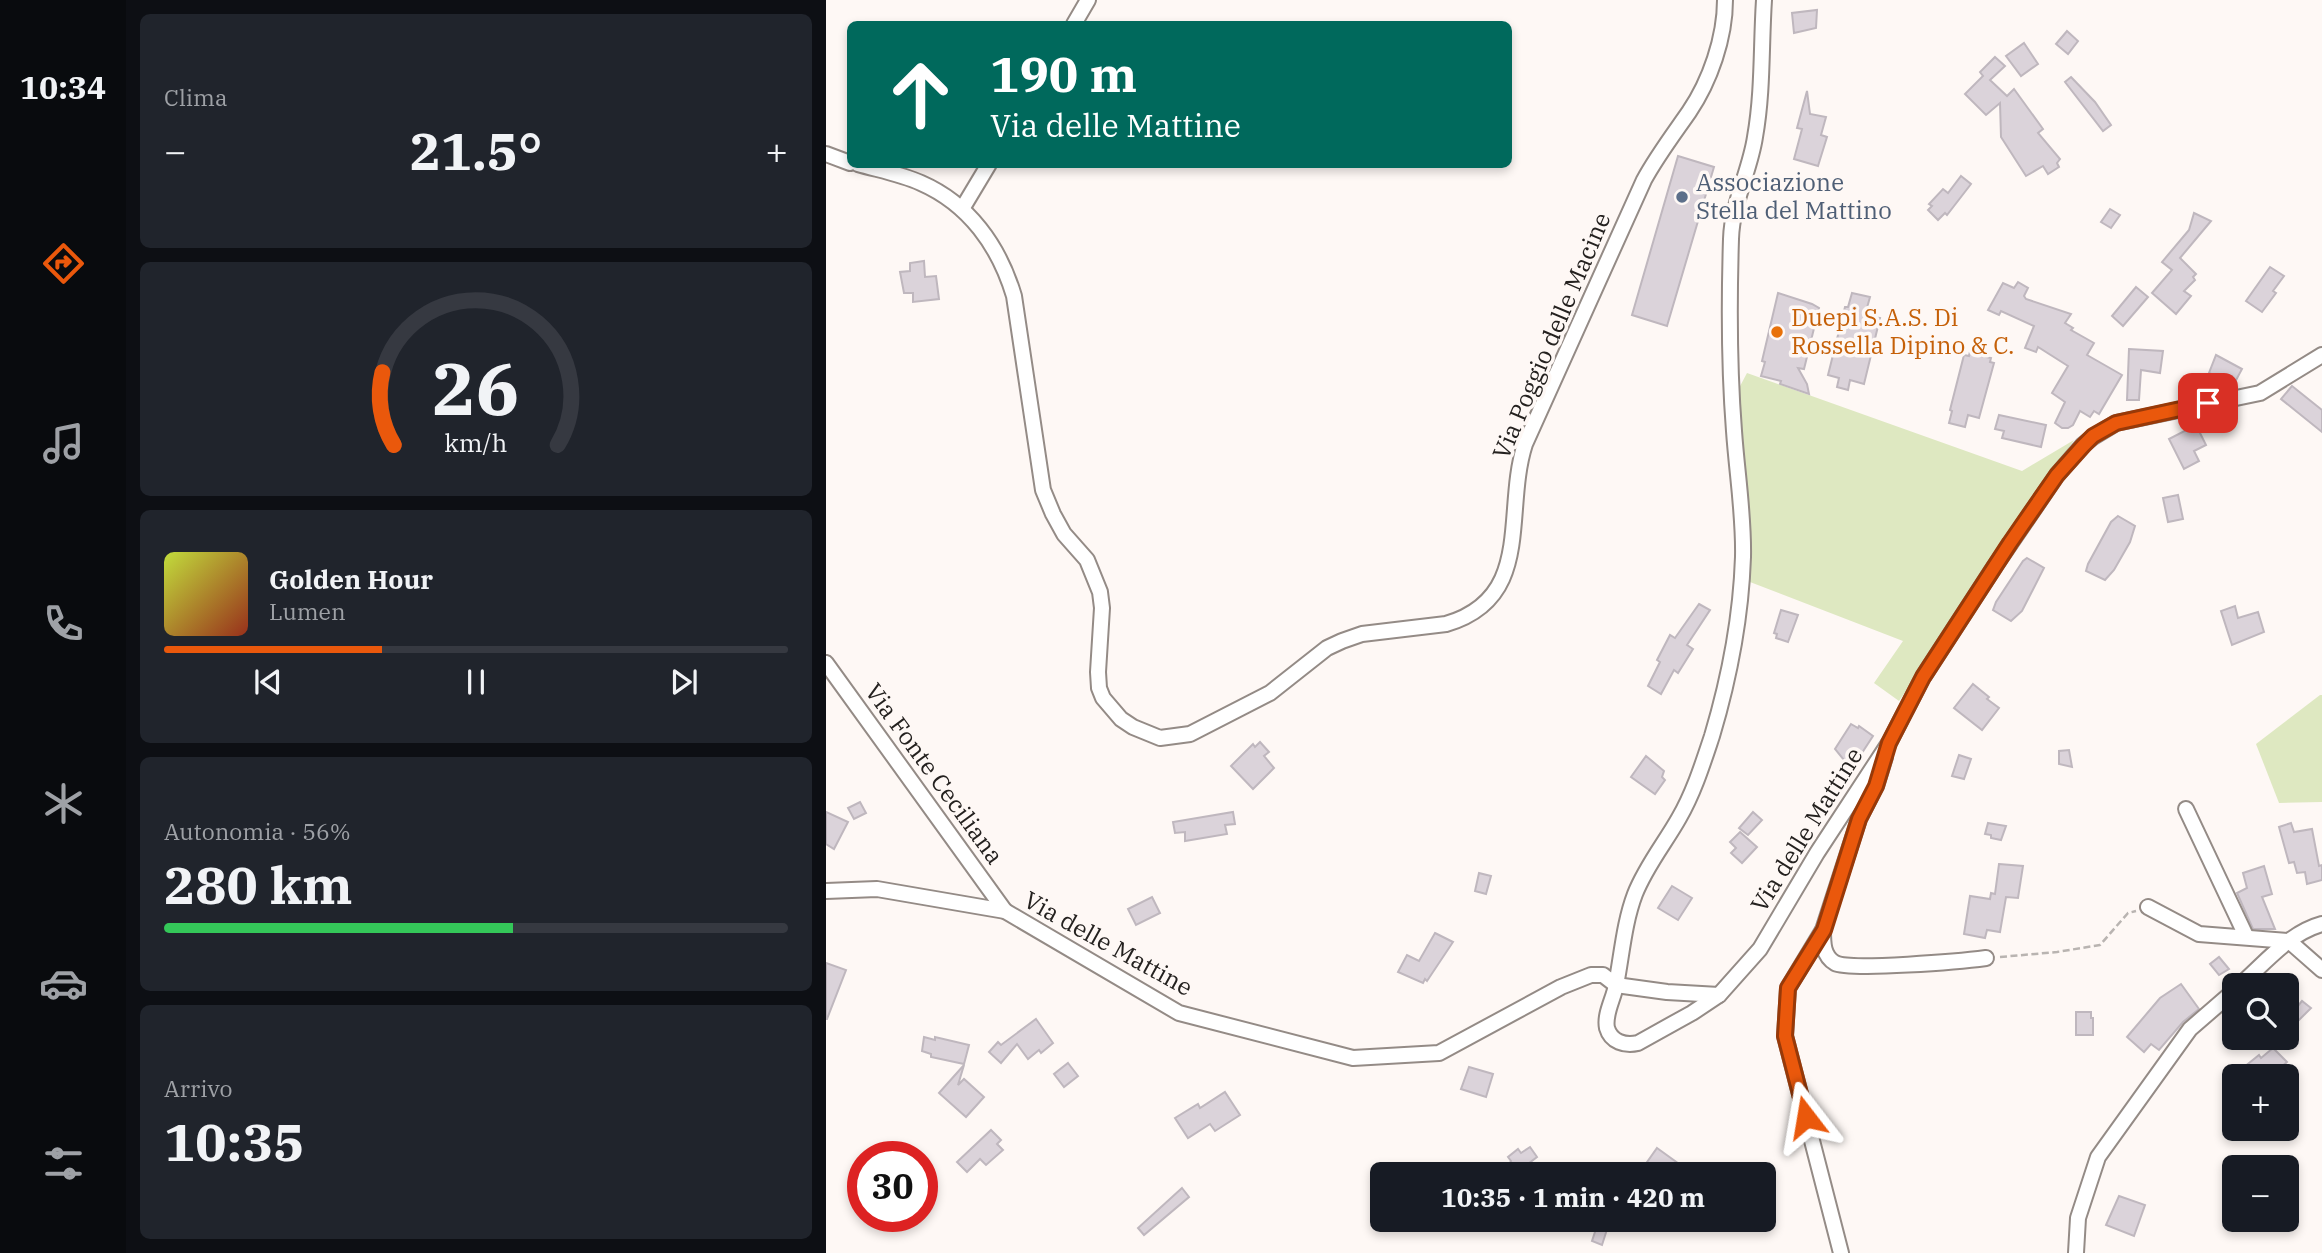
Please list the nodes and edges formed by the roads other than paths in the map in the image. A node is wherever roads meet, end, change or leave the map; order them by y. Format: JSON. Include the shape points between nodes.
{"nodes":[{"id":1,"x":1088,"y":0,"type":"edge"},
{"id":2,"x":1726,"y":0,"type":"edge"},
{"id":3,"x":1764,"y":0,"type":"edge"},
{"id":4,"x":1076,"y":21,"type":"edge"},
{"id":5,"x":826,"y":154,"type":"edge"},
{"id":6,"x":847,"y":162,"type":"edge"},
{"id":7,"x":871,"y":168,"type":"edge"},
{"id":8,"x":987,"y":168,"type":"edge"},
{"id":9,"x":962,"y":209,"type":"junction"},
{"id":10,"x":2322,"y":355,"type":"edge"},
{"id":11,"x":826,"y":663,"type":"edge"},
{"id":12,"x":1889,"y":743,"type":"junction"},
{"id":13,"x":2186,"y":810,"type":"dead end"},
{"id":14,"x":826,"y":891,"type":"edge"},
{"id":15,"x":2147,"y":907,"type":"road end"},
{"id":16,"x":1005,"y":912,"type":"junction"},
{"id":17,"x":2322,"y":924,"type":"edge"},
{"id":18,"x":1824,"y":930,"type":"junction"},
{"id":19,"x":2246,"y":936,"type":"junction"},
{"id":20,"x":2289,"y":941,"type":"junction"},
{"id":21,"x":1986,"y":958,"type":"road end"},
{"id":22,"x":2322,"y":970,"type":"edge"},
{"id":23,"x":2253,"y":973,"type":"edge"},
{"id":24,"x":1616,"y":988,"type":"junction"},
{"id":25,"x":1719,"y":995,"type":"junction"},
{"id":26,"x":2222,"y":1001,"type":"edge"},
{"id":27,"x":1841,"y":1253,"type":"edge"},
{"id":28,"x":2077,"y":1253,"type":"edge"}],
"edges":[{"from":1,"to":4,"type":"street"},
{"from":2,"to":9,"type":"street","name":"Via Poggio delle Macine","via":[[1723,33],[1703,86],[1644,180],[1525,444],[1517,474],[1513,540],[1494,593],[1485,605],[1459,620],[1362,634],[1327,648],[1270,693],[1190,734],[1160,738],[1146,733],[1121,719],[1103,698],[1098,672],[1100,592],[1087,560],[1064,534],[1043,490],[1006,269]]},
{"from":3,"to":24,"type":"street","via":[[1755,139],[1731,235],[1734,431],[1743,512],[1734,639],[1712,736],[1692,792],[1650,863],[1629,911]]},
{"from":5,"to":6,"type":"street"},
{"from":7,"to":9,"type":"street","name":"Via Poggio delle Macine","via":[[918,182]]},
{"from":8,"to":9,"type":"street"},
{"from":10,"to":12,"type":"street","name":"Via delle Mattine","via":[[2260,393],[2116,423],[2093,436],[2057,475],[1995,566],[1923,677]]},
{"from":11,"to":16,"type":"street","name":"Via Fonte Ceciliana"},
{"from":12,"to":18,"type":"street"},
{"from":12,"to":25,"type":"street","name":"Via delle Mattine","via":[[1760,949]]},
{"from":13,"to":19,"type":"street"},
{"from":14,"to":16,"type":"street","name":"Via delle Mattine","via":[[877,889]]},
{"from":15,"to":19,"type":"street","via":[[2199,934]]},
{"from":16,"to":24,"type":"street","name":"Via delle Mattine","via":[[1179,1013],[1353,1058],[1439,1053],[1591,975],[1603,975]]},
{"from":17,"to":20,"type":"street"},
{"from":18,"to":21,"type":"street","via":[[1826,955],[1842,966]]},
{"from":18,"to":27,"type":"street","via":[[1788,988],[1785,1036]]},
{"from":19,"to":20,"type":"street"},
{"from":20,"to":22,"type":"street"},
{"from":20,"to":23,"type":"street"},
{"from":24,"to":25,"type":"street","name":"Via delle Mattine"},
{"from":24,"to":25,"type":"street","name":"Via delle Mattine","via":[[1607,1027],[1615,1040],[1630,1045]]},
{"from":26,"to":28,"type":"street","via":[[2190,1029],[2098,1157],[2078,1218]]}]}
